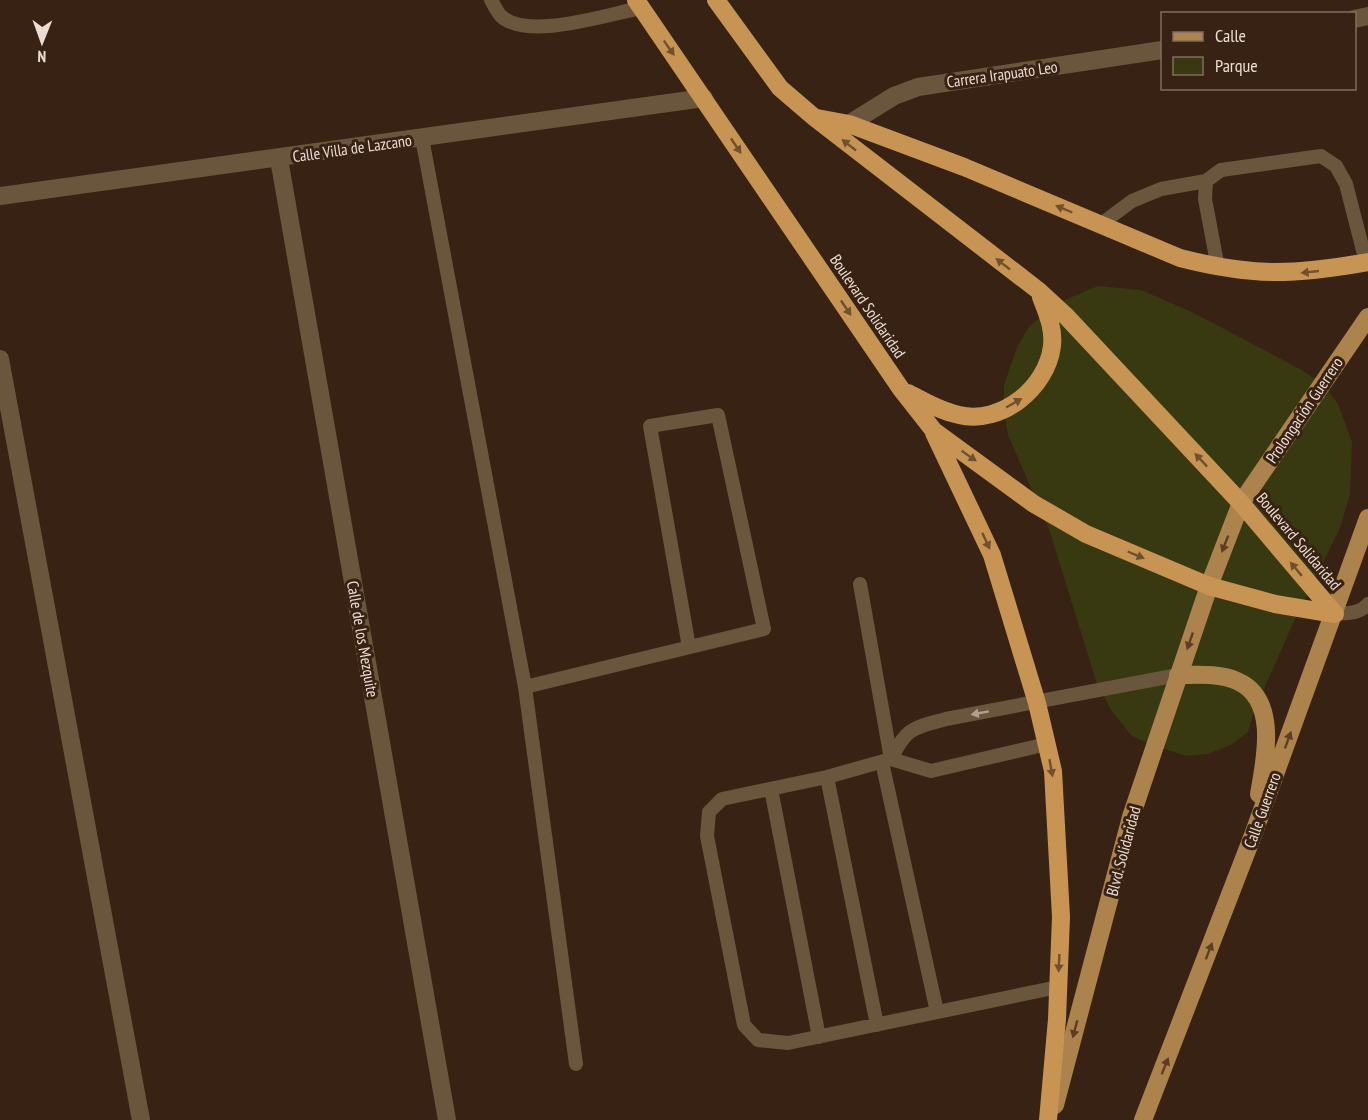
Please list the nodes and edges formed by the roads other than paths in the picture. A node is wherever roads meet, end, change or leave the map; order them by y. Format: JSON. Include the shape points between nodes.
{"nodes":[{"id":1,"x":491,"y":0,"type":"edge"},
{"id":2,"x":716,"y":0,"type":"edge"},
{"id":3,"x":638,"y":4,"type":"edge"},
{"id":4,"x":1161,"y":50,"type":"edge"},
{"id":5,"x":704,"y":98,"type":"junction"},
{"id":6,"x":814,"y":118,"type":"junction"},
{"id":7,"x":849,"y":124,"type":"junction"},
{"id":8,"x":422,"y":138,"type":"junction"},
{"id":9,"x":279,"y":159,"type":"junction"},
{"id":10,"x":1206,"y":181,"type":"junction"},
{"id":11,"x":0,"y":196,"type":"edge"},
{"id":12,"x":1101,"y":224,"type":"junction"},
{"id":13,"x":1367,"y":262,"type":"edge"},
{"id":14,"x":1218,"y":268,"type":"junction"},
{"id":15,"x":1039,"y":291,"type":"junction"},
{"id":16,"x":1368,"y":317,"type":"edge"},
{"id":17,"x":0,"y":359,"type":"edge"},
{"id":18,"x":901,"y":389,"type":"junction"},
{"id":19,"x":934,"y":431,"type":"junction"},
{"id":20,"x":1241,"y":503,"type":"junction"},
{"id":21,"x":1368,"y":518,"type":"edge"},
{"id":22,"x":860,"y":584,"type":"dead end"},
{"id":23,"x":1209,"y":586,"type":"junction"},
{"id":24,"x":1368,"y":604,"type":"edge"},
{"id":25,"x":1335,"y":614,"type":"junction"},
{"id":26,"x":689,"y":647,"type":"junction"},
{"id":27,"x":1178,"y":675,"type":"junction"},
{"id":28,"x":525,"y":687,"type":"junction"},
{"id":29,"x":1037,"y":703,"type":"junction"},
{"id":30,"x":1047,"y":744,"type":"junction"},
{"id":31,"x":886,"y":760,"type":"junction"},
{"id":32,"x":827,"y":777,"type":"junction"},
{"id":33,"x":771,"y":789,"type":"junction"},
{"id":34,"x":1253,"y":835,"type":"junction"},
{"id":35,"x":1058,"y":987,"type":"junction"},
{"id":36,"x":937,"y":1012,"type":"junction"},
{"id":37,"x":877,"y":1025,"type":"junction"},
{"id":38,"x":819,"y":1037,"type":"junction"},
{"id":39,"x":576,"y":1064,"type":"dead end"},
{"id":40,"x":141,"y":1120,"type":"edge"},
{"id":41,"x":447,"y":1120,"type":"edge"},
{"id":42,"x":1049,"y":1120,"type":"edge"},
{"id":43,"x":1143,"y":1120,"type":"edge"}],
"edges":[{"from":1,"to":3,"type":"lane","via":[[501,16],[521,25],[547,27]]},
{"from":2,"to":6,"type":"highway","name":"Boulevard Solidaridad","via":[[780,88]]},
{"from":3,"to":5,"type":"highway","name":"Boulevard Solidaridad","one_way":true},
{"from":4,"to":7,"type":"street","name":"Carrera Irapuato Leo","via":[[918,87],[894,96]]},
{"from":5,"to":8,"type":"street","name":"Calle Villa de Lazcano"},
{"from":5,"to":18,"type":"highway","name":"Boulevard Solidaridad","one_way":true},
{"from":6,"to":7,"type":"highway"},
{"from":15,"to":6,"type":"highway","name":"Boulevard Solidaridad","one_way":true},
{"from":12,"to":7,"type":"highway","one_way":true},
{"from":8,"to":9,"type":"street","name":"Calle Villa de Lazcano"},
{"from":8,"to":28,"type":"lane"},
{"from":9,"to":11,"type":"street","name":"Calle Villa de Lazcano"},
{"from":9,"to":41,"type":"street","name":"Calle de los Mezquite"},
{"from":10,"to":12,"type":"lane","via":[[1161,189],[1132,201]]},
{"from":10,"to":13,"type":"lane","via":[[1221,170],[1321,156],[1336,166],[1346,184]]},
{"from":10,"to":14,"type":"lane","via":[[1205,199]]},
{"from":12,"to":14,"type":"highway","via":[[1180,258]]},
{"from":13,"to":14,"type":"highway","one_way":true,"via":[[1301,273],[1259,274]]},
{"from":18,"to":15,"type":"highway","one_way":true,"via":[[961,416],[990,414],[1017,403],[1046,368],[1052,346],[1052,324]]},
{"from":20,"to":15,"type":"highway","name":"Boulevard Solidaridad","one_way":true},
{"from":16,"to":20,"type":"main road","name":"Prolongación Guerrero"},
{"from":17,"to":40,"type":"street"},
{"from":18,"to":19,"type":"highway","name":"Boulevard Solidaridad"},
{"from":19,"to":23,"type":"highway","name":"Boulevard Solidaridad","one_way":true,"via":[[1034,504],[1078,529]]},
{"from":19,"to":29,"type":"highway","one_way":true,"via":[[992,555]]},
{"from":20,"to":23,"type":"main road","one_way":true},
{"from":25,"to":20,"type":"highway","name":"Boulevard Solidaridad","one_way":true},
{"from":21,"to":25,"type":"main road"},
{"from":22,"to":31,"type":"lane"},
{"from":23,"to":25,"type":"highway","name":"Boulevard Solidaridad","via":[[1275,604]]},
{"from":23,"to":27,"type":"main road","name":"Blvd. Solidaridad","one_way":true},
{"from":24,"to":25,"type":"lane","via":[[1352,613]]},
{"from":34,"to":25,"type":"main road","name":"Calle Guerrero","one_way":true},
{"from":26,"to":26,"type":"lane","via":[[650,426],[718,415],[764,629]]},
{"from":26,"to":28,"type":"lane"},
{"from":27,"to":29,"type":"lane"},
{"from":27,"to":34,"type":"main road","via":[[1238,681],[1256,696],[1266,721],[1266,749]]},
{"from":27,"to":42,"type":"main road","name":"Blvd. Solidaridad","one_way":true,"via":[[1131,817]]},
{"from":28,"to":39,"type":"lane"},
{"from":29,"to":30,"type":"highway"},
{"from":29,"to":31,"type":"lane","one_way":true,"via":[[914,728]]},
{"from":30,"to":31,"type":"lane","via":[[931,771]]},
{"from":30,"to":35,"type":"highway","one_way":true,"via":[[1053,771],[1061,917]]},
{"from":31,"to":32,"type":"lane"},
{"from":31,"to":36,"type":"lane"},
{"from":32,"to":33,"type":"lane"},
{"from":32,"to":37,"type":"lane"},
{"from":33,"to":38,"type":"lane"},
{"from":33,"to":38,"type":"lane","via":[[722,800],[709,812],[709,847],[744,1025],[758,1040],[788,1043]]},
{"from":43,"to":34,"type":"main road","name":"Calle Guerrero","one_way":true},
{"from":35,"to":36,"type":"lane"},
{"from":35,"to":42,"type":"highway"},
{"from":36,"to":37,"type":"lane"},
{"from":37,"to":38,"type":"lane"}]}
